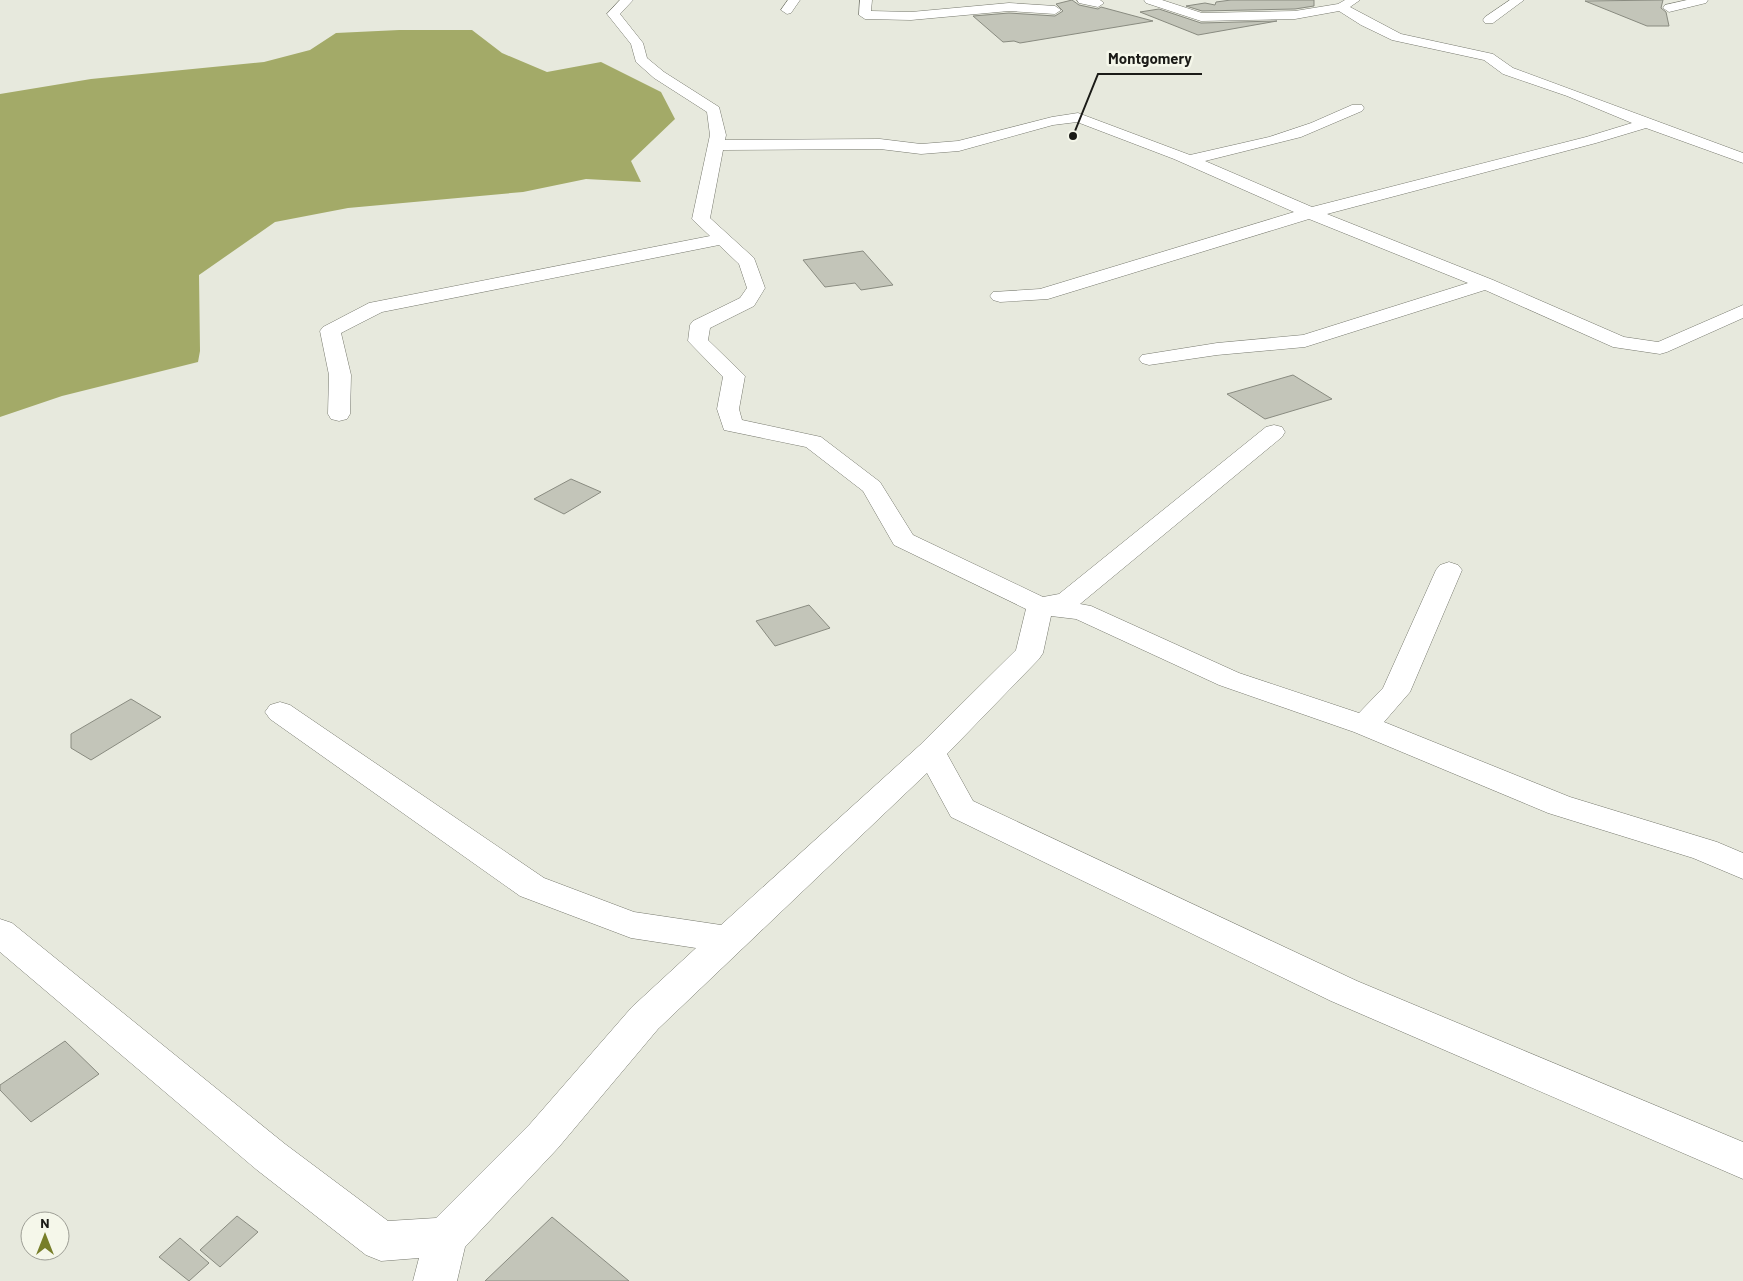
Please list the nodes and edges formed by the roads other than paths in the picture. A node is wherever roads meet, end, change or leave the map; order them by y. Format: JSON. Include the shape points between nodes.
{"nodes":[{"id":1,"x":627,"y":0,"type":"edge"},
{"id":2,"x":866,"y":0,"type":"edge"},
{"id":3,"x":1083,"y":0,"type":"edge"},
{"id":4,"x":1150,"y":0,"type":"edge"},
{"id":5,"x":1354,"y":0,"type":"edge"},
{"id":6,"x":1518,"y":0,"type":"edge"},
{"id":7,"x":1702,"y":0,"type":"edge"},
{"id":8,"x":1098,"y":3,"type":"dead end"},
{"id":9,"x":1341,"y":7,"type":"junction"},
{"id":10,"x":1669,"y":8,"type":"dead end"},
{"id":11,"x":1055,"y":10,"type":"dead end"},
{"id":12,"x":1489,"y":20,"type":"dead end"},
{"id":13,"x":1357,"y":108,"type":"dead end"},
{"id":14,"x":1646,"y":123,"type":"junction"},
{"id":15,"x":716,"y":146,"type":"junction"},
{"id":16,"x":1743,"y":158,"type":"edge"},
{"id":17,"x":1188,"y":160,"type":"junction"},
{"id":18,"x":1310,"y":213,"type":"junction"},
{"id":19,"x":723,"y":239,"type":"junction"},
{"id":20,"x":1486,"y":284,"type":"junction"},
{"id":21,"x":1000,"y":296,"type":"dead end"},
{"id":22,"x":1743,"y":311,"type":"edge"},
{"id":23,"x":1149,"y":359,"type":"dead end"},
{"id":24,"x":339,"y":414,"type":"dead end"},
{"id":25,"x":1274,"y":432,"type":"dead end"},
{"id":26,"x":1449,"y":570,"type":"dead end"},
{"id":27,"x":1040,"y":606,"type":"junction"},
{"id":28,"x":280,"y":712,"type":"dead end"},
{"id":29,"x":1364,"y":726,"type":"junction"},
{"id":30,"x":931,"y":752,"type":"junction"},
{"id":31,"x":1743,"y":866,"type":"edge"},
{"id":32,"x":0,"y":932,"type":"edge"},
{"id":33,"x":729,"y":940,"type":"junction"},
{"id":34,"x":1743,"y":1161,"type":"edge"},
{"id":35,"x":446,"y":1237,"type":"junction"},
{"id":36,"x":435,"y":1281,"type":"edge"}],
"edges":[{"from":1,"to":15,"type":"street","via":[[613,14],[637,43],[641,59],[659,75],[714,110],[718,135]]},
{"from":2,"to":11,"type":"street","via":[[866,15],[911,16],[1010,7]]},
{"from":3,"to":8,"type":"street"},
{"from":4,"to":9,"type":"street","via":[[1201,17],[1295,15]]},
{"from":5,"to":9,"type":"street"},
{"from":6,"to":12,"type":"street"},
{"from":7,"to":10,"type":"street"},
{"from":9,"to":14,"type":"street","via":[[1397,37],[1488,57],[1508,71]]},
{"from":13,"to":17,"type":"street","via":[[1290,135]]},
{"from":14,"to":16,"type":"street"},
{"from":14,"to":18,"type":"street"},
{"from":15,"to":17,"type":"street","via":[[880,144],[921,149],[959,146],[1052,121],[1078,118]]},
{"from":15,"to":19,"type":"street","via":[[701,219]]},
{"from":17,"to":18,"type":"street"},
{"from":18,"to":20,"type":"street"},
{"from":18,"to":21,"type":"street","via":[[1040,296]]},
{"from":19,"to":24,"type":"street","via":[[376,307],[330,331],[340,375]]},
{"from":19,"to":27,"type":"street","via":[[748,262],[756,288],[747,302],[700,326],[698,341],[734,376],[728,409],[732,425],[813,442],[872,487],[903,540]]},
{"from":20,"to":22,"type":"street","via":[[1620,343],[1660,348]]},
{"from":20,"to":23,"type":"street","via":[[1304,341]]},
{"from":25,"to":27,"type":"street","via":[[1068,600]]},
{"from":26,"to":29,"type":"street","via":[[1396,692]]},
{"from":27,"to":29,"type":"street","via":[[1082,612],[1229,679]]},
{"from":27,"to":30,"type":"street","via":[[1029,653]]},
{"from":28,"to":33,"type":"street","via":[[532,887],[631,925]]},
{"from":29,"to":31,"type":"street","via":[[1560,805],[1705,850]]},
{"from":30,"to":33,"type":"street"},
{"from":30,"to":34,"type":"street","via":[[962,809],[1344,991]]},
{"from":32,"to":35,"type":"street","via":[[270,1157],[381,1242]]},
{"from":33,"to":35,"type":"street","via":[[645,1018],[544,1136]]},
{"from":35,"to":36,"type":"street"}]}
